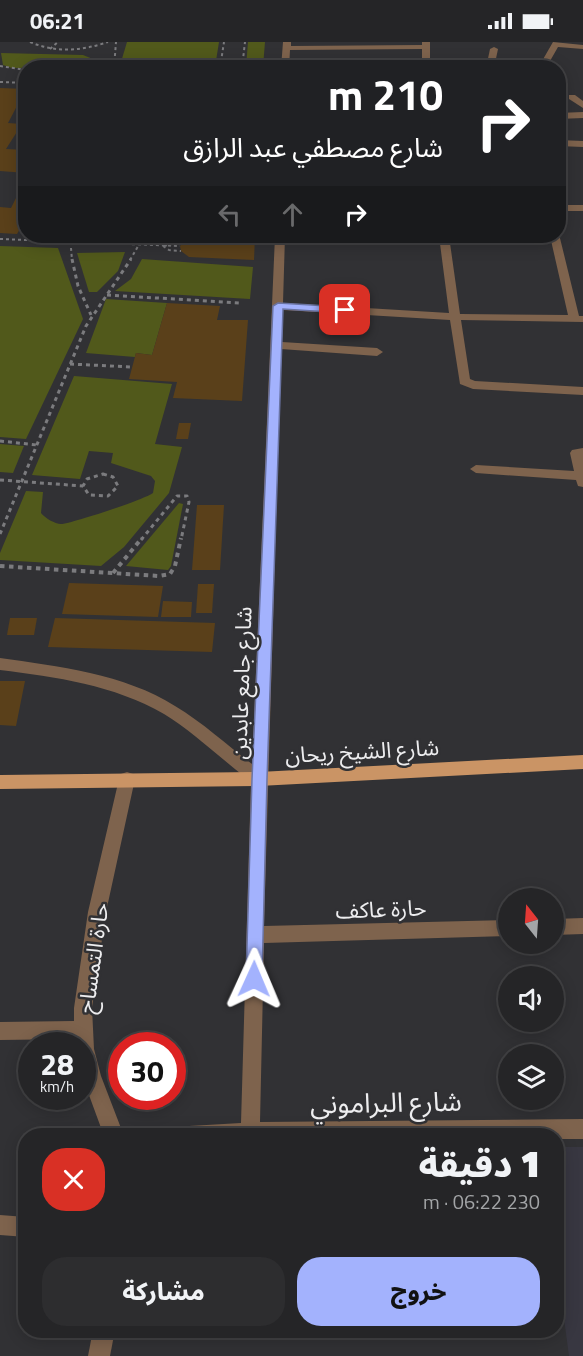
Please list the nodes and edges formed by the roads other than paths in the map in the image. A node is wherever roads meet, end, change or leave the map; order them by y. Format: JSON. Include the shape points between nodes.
{"nodes":[{"id":1,"x":286,"y":45,"type":"edge"},
{"id":2,"x":426,"y":45,"type":"edge"},
{"id":3,"x":578,"y":45,"type":"edge"},
{"id":4,"x":494,"y":49,"type":"dead end"},
{"id":5,"x":285,"y":60,"type":"edge"},
{"id":6,"x":492,"y":60,"type":"edge"},
{"id":7,"x":547,"y":60,"type":"edge"},
{"id":8,"x":572,"y":97,"type":"dead end"},
{"id":9,"x":583,"y":105,"type":"edge"},
{"id":10,"x":583,"y":115,"type":"edge"},
{"id":11,"x":566,"y":116,"type":"edge"},
{"id":12,"x":566,"y":143,"type":"edge"},
{"id":13,"x":583,"y":144,"type":"edge"},
{"id":14,"x":566,"y":208,"type":"edge"},
{"id":15,"x":583,"y":208,"type":"edge"},
{"id":16,"x":280,"y":243,"type":"edge"},
{"id":17,"x":445,"y":243,"type":"edge"},
{"id":18,"x":557,"y":243,"type":"edge"},
{"id":19,"x":278,"y":306,"type":"junction"},
{"id":20,"x":456,"y":317,"type":"junction"},
{"id":21,"x":579,"y":319,"type":"edge"},
{"id":22,"x":276,"y":345,"type":"junction"},
{"id":23,"x":377,"y":352,"type":"dead end"},
{"id":24,"x":583,"y":391,"type":"edge"},
{"id":25,"x":580,"y":452,"type":"edge"},
{"id":26,"x":476,"y":469,"type":"dead end"},
{"id":27,"x":582,"y":479,"type":"edge"},
{"id":28,"x":0,"y":664,"type":"edge"},
{"id":29,"x":583,"y":762,"type":"edge"},
{"id":30,"x":127,"y":779,"type":"junction"},
{"id":31,"x":259,"y":779,"type":"junction"},
{"id":32,"x":0,"y":782,"type":"edge"},
{"id":33,"x":583,"y":926,"type":"edge"},
{"id":34,"x":564,"y":927,"type":"edge"},
{"id":35,"x":498,"y":928,"type":"edge"},
{"id":36,"x":255,"y":935,"type":"junction"},
{"id":37,"x":0,"y":1030,"type":"edge"},
{"id":38,"x":84,"y":1030,"type":"junction"},
{"id":39,"x":111,"y":1128,"type":"edge"},
{"id":40,"x":250,"y":1128,"type":"edge"},
{"id":41,"x":564,"y":1128,"type":"edge"},
{"id":42,"x":583,"y":1128,"type":"edge"},
{"id":43,"x":0,"y":1225,"type":"edge"},
{"id":44,"x":18,"y":1226,"type":"edge"},
{"id":45,"x":102,"y":1338,"type":"edge"},
{"id":46,"x":99,"y":1356,"type":"edge"}],
"edges":[{"from":1,"to":2,"type":"street"},
{"from":1,"to":5,"type":"street"},
{"from":3,"to":7,"type":"street","via":[[556,44]]},
{"from":4,"to":6,"type":"street"},
{"from":8,"to":9,"type":"street"},
{"from":10,"to":11,"type":"street"},
{"from":12,"to":13,"type":"street"},
{"from":14,"to":15,"type":"street"},
{"from":16,"to":19,"type":"street","name":"شارع جامع عابدين"},
{"from":17,"to":20,"type":"street"},
{"from":18,"to":21,"type":"street"},
{"from":19,"to":20,"type":"street"},
{"from":19,"to":22,"type":"street","name":"شارع جامع عابدين"},
{"from":20,"to":21,"type":"street"},
{"from":20,"to":24,"type":"street","via":[[467,384]]},
{"from":22,"to":23,"type":"street"},
{"from":22,"to":31,"type":"street","name":"شارع جامع عابدين"},
{"from":25,"to":27,"type":"street"},
{"from":26,"to":27,"type":"street"},
{"from":28,"to":31,"type":"street","via":[[68,672],[137,694],[170,710]]},
{"from":29,"to":31,"type":"main road","name":"شارع الشيخ ريحان"},
{"from":30,"to":31,"type":"main road","name":"شارع الشيخ ريحان"},
{"from":30,"to":32,"type":"main road","name":"شارع الشيخ ريحان"},
{"from":30,"to":38,"type":"street","name":"حارة التمساح","via":[[97,912],[83,1008]]},
{"from":31,"to":36,"type":"street","name":"شارع جامع عابدين"},
{"from":33,"to":34,"type":"street"},
{"from":35,"to":36,"type":"street","name":"حارة عاكف"},
{"from":36,"to":40,"type":"street","name":"شارع جامع عابدين"},
{"from":37,"to":38,"type":"street"},
{"from":38,"to":39,"type":"street","name":"حارة التمساح","via":[[92,1076]]},
{"from":41,"to":42,"type":"street","name":"شارع البراموني"},
{"from":43,"to":44,"type":"street"},
{"from":45,"to":46,"type":"street"}]}
